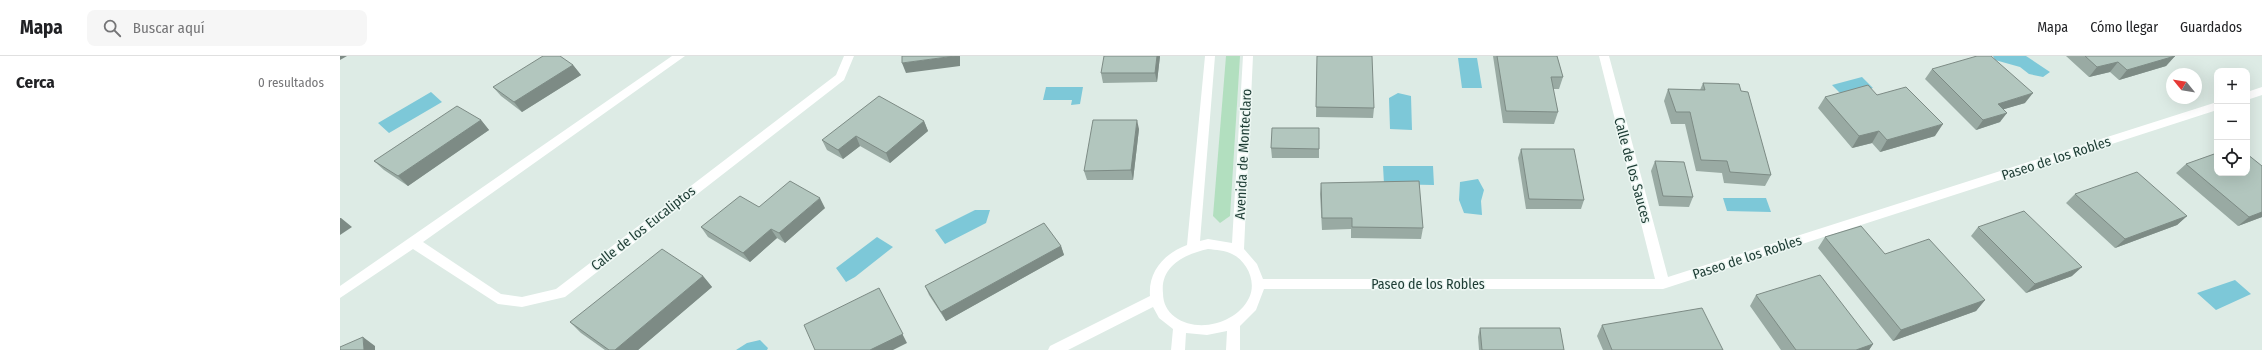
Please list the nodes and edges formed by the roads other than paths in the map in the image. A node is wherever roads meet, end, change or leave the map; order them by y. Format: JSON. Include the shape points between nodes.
{"nodes":[{"id":1,"x":680,"y":56,"type":"edge"},
{"id":2,"x":849,"y":56,"type":"edge"},
{"id":3,"x":1210,"y":56,"type":"edge"},
{"id":4,"x":1248,"y":56,"type":"edge"},
{"id":5,"x":1604,"y":56,"type":"edge"},
{"id":6,"x":2262,"y":91,"type":"edge"},
{"id":7,"x":2250,"y":95,"type":"edge"},
{"id":8,"x":2214,"y":107,"type":"edge"},
{"id":9,"x":413,"y":242,"type":"junction"},
{"id":10,"x":1193,"y":246,"type":"junction"},
{"id":11,"x":1238,"y":251,"type":"junction"},
{"id":12,"x":1258,"y":284,"type":"junction"},
{"id":13,"x":1663,"y":284,"type":"junction"},
{"id":14,"x":340,"y":293,"type":"edge"},
{"id":15,"x":1156,"y":299,"type":"junction"},
{"id":16,"x":1234,"y":323,"type":"junction"},
{"id":17,"x":1180,"y":326,"type":"junction"},
{"id":18,"x":1055,"y":350,"type":"edge"},
{"id":19,"x":1178,"y":350,"type":"edge"},
{"id":20,"x":1233,"y":350,"type":"edge"}],
"edges":[{"from":1,"to":9,"type":"street"},
{"from":2,"to":9,"type":"street","name":"Calle de los Eucaliptos","via":[[840,77],[560,292],[522,302],[498,299]]},
{"from":3,"to":10,"type":"street"},
{"from":4,"to":11,"type":"street","name":"Avenida de Monteclaro"},
{"from":5,"to":13,"type":"street","name":"Calle de los Sauces"},
{"from":6,"to":7,"type":"street"},
{"from":8,"to":13,"type":"street","name":"Paseo de los Robles"},
{"from":9,"to":14,"type":"street"},
{"from":10,"to":11,"type":"street","via":[[1208,244]]},
{"from":10,"to":15,"type":"street","via":[[1170,258],[1157,277]]},
{"from":11,"to":12,"type":"street","via":[[1253,265]]},
{"from":12,"to":13,"type":"street","name":"Paseo de los Robles"},
{"from":12,"to":16,"type":"street","via":[[1256,299],[1247,312]]},
{"from":15,"to":17,"type":"street","via":[[1164,315]]},
{"from":15,"to":18,"type":"street"},
{"from":16,"to":17,"type":"street","via":[[1207,330]]},
{"from":16,"to":20,"type":"street"},
{"from":17,"to":19,"type":"street"}]}
